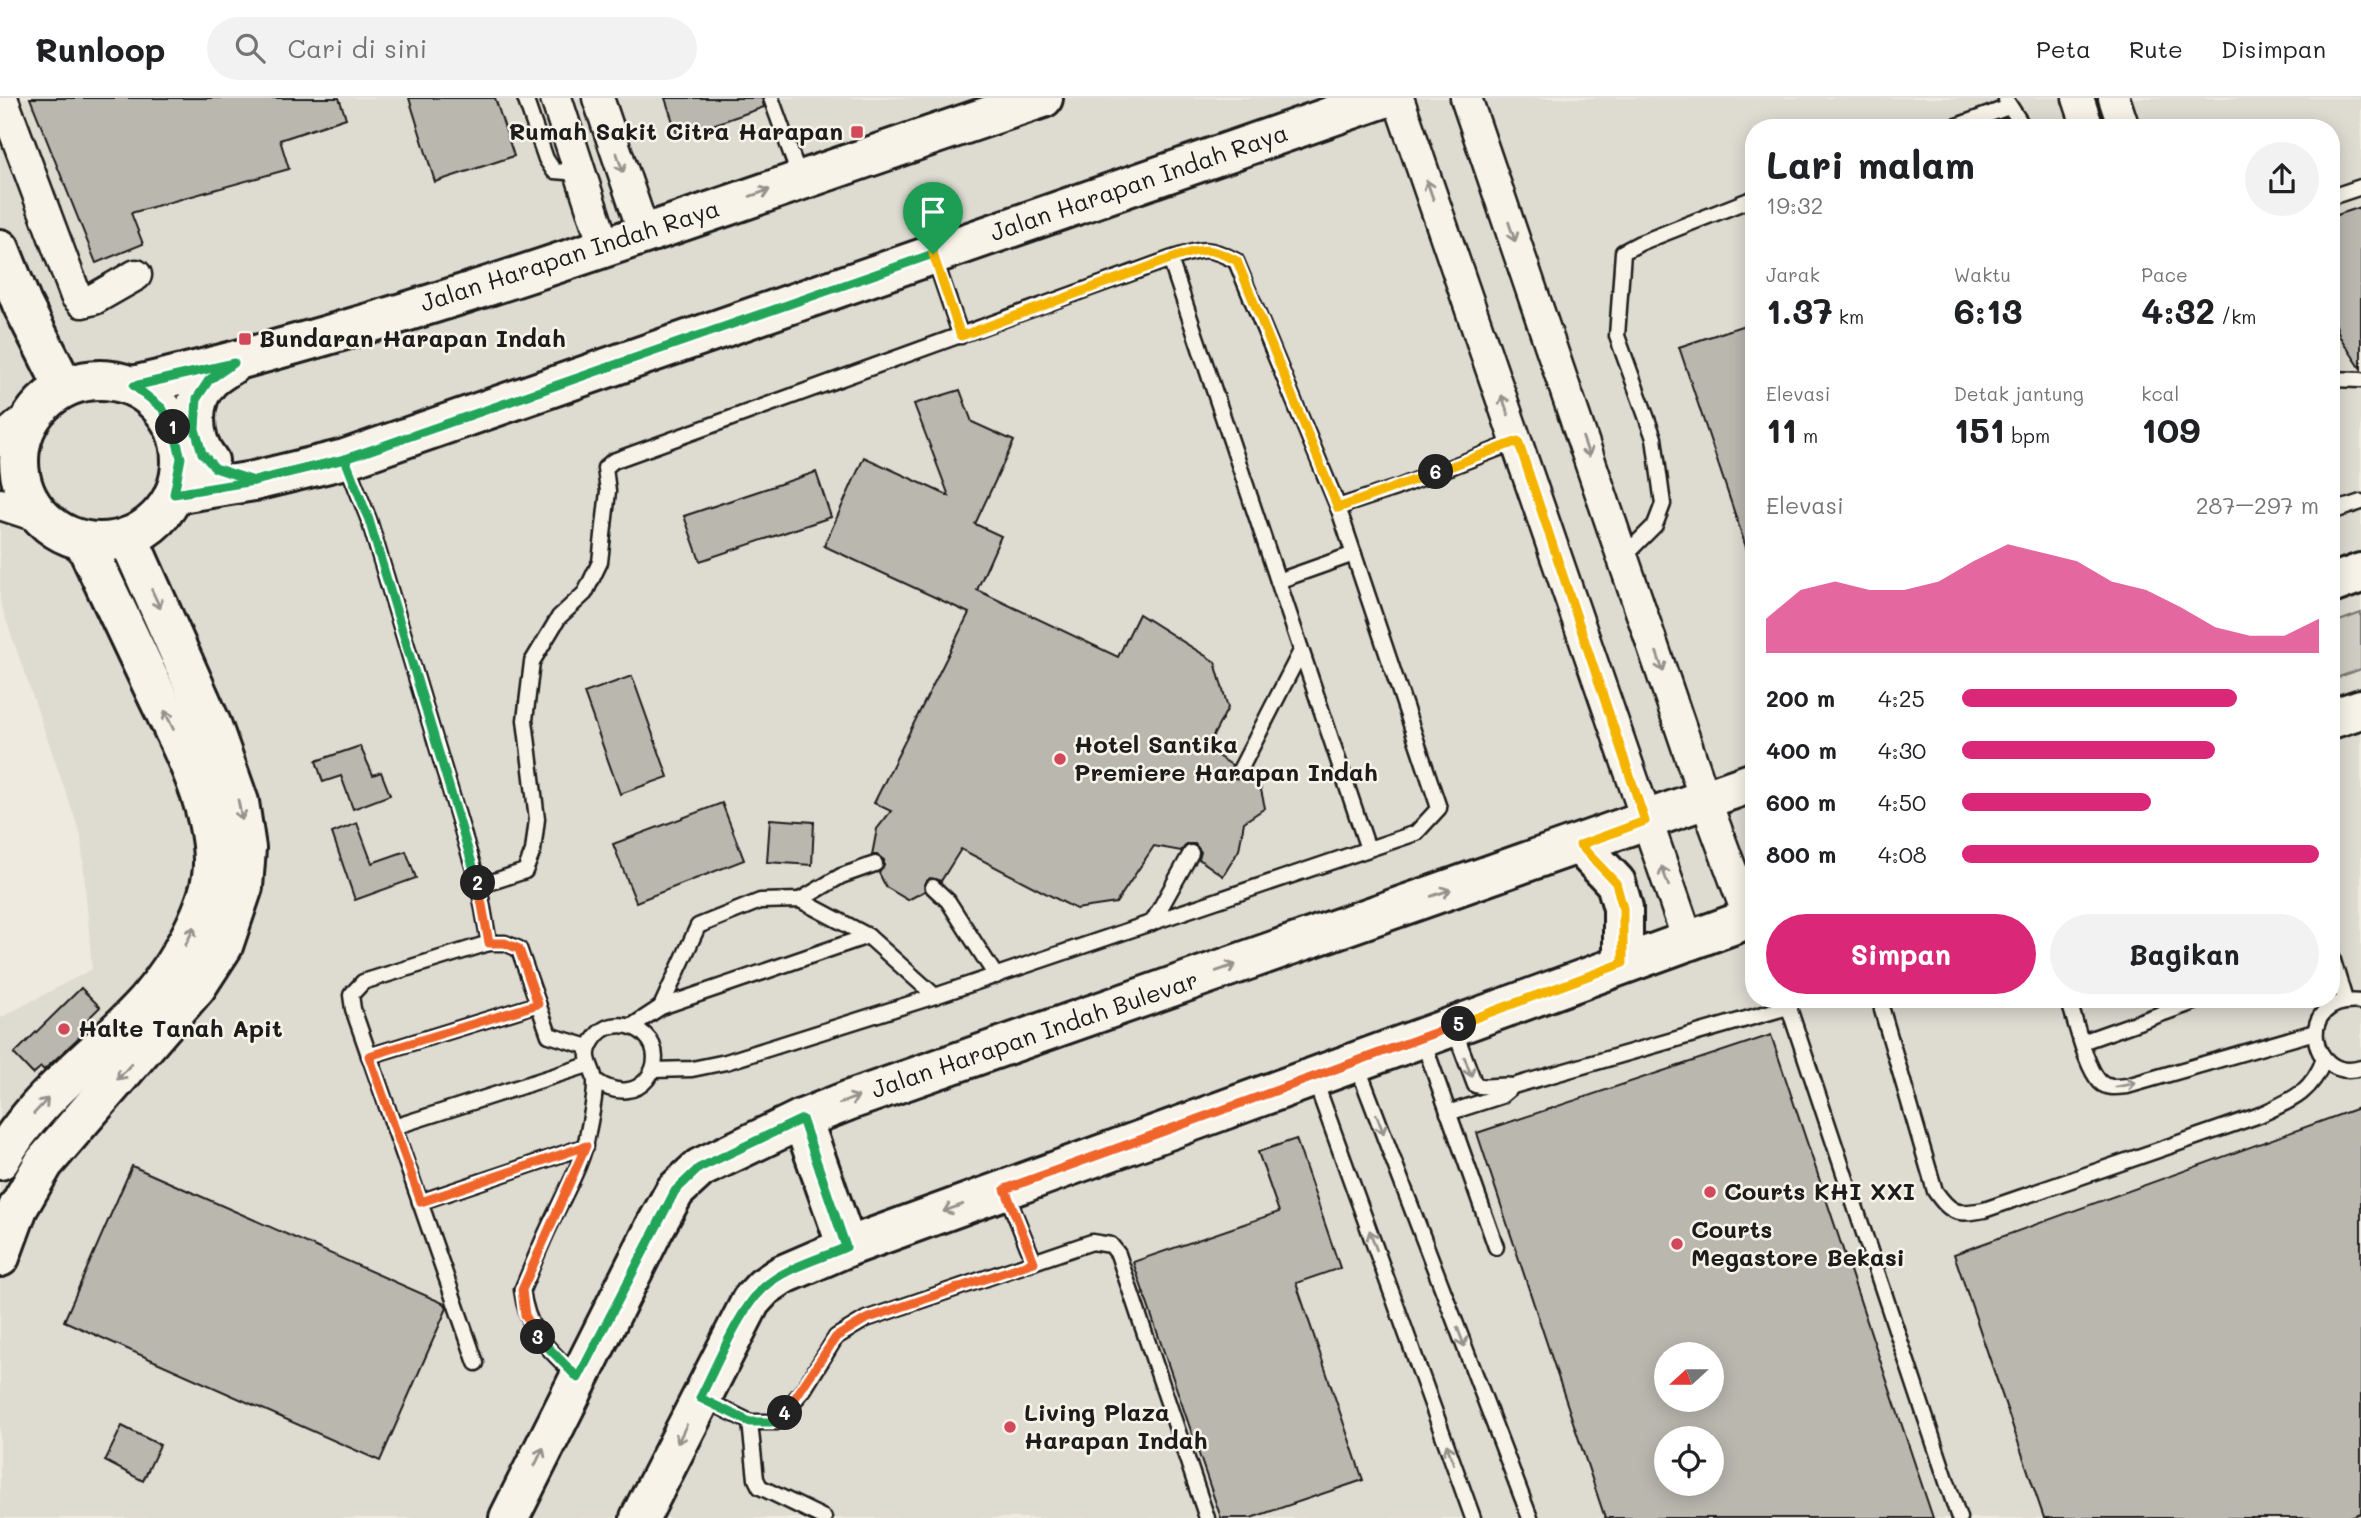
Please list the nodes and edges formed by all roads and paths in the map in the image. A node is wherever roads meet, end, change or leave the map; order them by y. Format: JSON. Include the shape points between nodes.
{"nodes":[{"id":1,"x":2,"y":98,"type":"edge"},
{"id":2,"x":525,"y":98,"type":"edge"},
{"id":3,"x":556,"y":98,"type":"edge"},
{"id":4,"x":598,"y":98,"type":"edge"},
{"id":5,"x":771,"y":98,"type":"edge"},
{"id":6,"x":1384,"y":98,"type":"edge"},
{"id":7,"x":1398,"y":98,"type":"edge"},
{"id":8,"x":1466,"y":98,"type":"edge"},
{"id":9,"x":2078,"y":98,"type":"edge"},
{"id":10,"x":2115,"y":98,"type":"edge"},
{"id":11,"x":1028,"y":100,"type":"edge"},
{"id":12,"x":2007,"y":103,"type":"edge"},
{"id":13,"x":1971,"y":119,"type":"edge"},
{"id":14,"x":2018,"y":119,"type":"edge"},
{"id":15,"x":2085,"y":119,"type":"edge"},
{"id":16,"x":2121,"y":119,"type":"edge"},
{"id":17,"x":579,"y":168,"type":"junction"},
{"id":18,"x":800,"y":179,"type":"junction"},
{"id":19,"x":2361,"y":187,"type":"edge"},
{"id":20,"x":2340,"y":194,"type":"edge"},
{"id":21,"x":1745,"y":202,"type":"edge"},
{"id":22,"x":643,"y":233,"type":"junction"},
{"id":23,"x":604,"y":246,"type":"junction"},
{"id":24,"x":0,"y":249,"type":"edge"},
{"id":25,"x":933,"y":254,"type":"junction"},
{"id":26,"x":1170,"y":259,"type":"junction"},
{"id":27,"x":136,"y":275,"type":"dead end"},
{"id":28,"x":961,"y":336,"type":"junction"},
{"id":29,"x":234,"y":363,"type":"junction"},
{"id":30,"x":2340,"y":379,"type":"edge"},
{"id":31,"x":2361,"y":380,"type":"edge"},
{"id":32,"x":134,"y":386,"type":"junction"},
{"id":33,"x":50,"y":399,"type":"junction"},
{"id":34,"x":1518,"y":441,"type":"junction"},
{"id":35,"x":0,"y":442,"type":"edge"},
{"id":36,"x":345,"y":459,"type":"junction"},
{"id":37,"x":254,"y":481,"type":"junction"},
{"id":38,"x":174,"y":494,"type":"junction"},
{"id":39,"x":2361,"y":502,"type":"edge"},
{"id":40,"x":0,"y":503,"type":"edge"},
{"id":41,"x":1338,"y":508,"type":"junction"},
{"id":42,"x":2340,"y":509,"type":"edge"},
{"id":43,"x":43,"y":518,"type":"junction"},
{"id":44,"x":128,"y":537,"type":"junction"},
{"id":45,"x":84,"y":541,"type":"junction"},
{"id":46,"x":1354,"y":554,"type":"junction"},
{"id":47,"x":1624,"y":556,"type":"junction"},
{"id":48,"x":2361,"y":573,"type":"edge"},
{"id":49,"x":1278,"y":581,"type":"junction"},
{"id":50,"x":2340,"y":581,"type":"edge"},
{"id":51,"x":1301,"y":651,"type":"junction"},
{"id":52,"x":2361,"y":709,"type":"edge"},
{"id":53,"x":2340,"y":716,"type":"edge"},
{"id":54,"x":1240,"y":770,"type":"dead end"},
{"id":55,"x":1745,"y":785,"type":"edge"},
{"id":56,"x":1705,"y":799,"type":"junction"},
{"id":57,"x":1645,"y":821,"type":"junction"},
{"id":58,"x":1580,"y":845,"type":"junction"},
{"id":59,"x":1368,"y":849,"type":"junction"},
{"id":60,"x":1191,"y":853,"type":"dead end"},
{"id":61,"x":875,"y":864,"type":"dead end"},
{"id":62,"x":479,"y":886,"type":"junction"},
{"id":63,"x":933,"y":887,"type":"dead end"},
{"id":64,"x":800,"y":900,"type":"junction"},
{"id":65,"x":1745,"y":902,"type":"edge"},
{"id":66,"x":1745,"y":919,"type":"edge"},
{"id":67,"x":1152,"y":923,"type":"junction"},
{"id":68,"x":867,"y":936,"type":"junction"},
{"id":69,"x":1688,"y":940,"type":"junction"},
{"id":70,"x":489,"y":943,"type":"junction"},
{"id":71,"x":1623,"y":963,"type":"junction"},
{"id":72,"x":996,"y":976,"type":"junction"},
{"id":73,"x":2340,"y":984,"type":"edge"},
{"id":74,"x":935,"y":996,"type":"junction"},
{"id":75,"x":2345,"y":1000,"type":"junction"},
{"id":76,"x":2340,"y":1002,"type":"edge"},
{"id":77,"x":2361,"y":1002,"type":"edge"},
{"id":78,"x":538,"y":1004,"type":"junction"},
{"id":79,"x":661,"y":1007,"type":"junction"},
{"id":80,"x":1770,"y":1008,"type":"edge"},
{"id":81,"x":1789,"y":1008,"type":"edge"},
{"id":82,"x":1880,"y":1008,"type":"edge"},
{"id":83,"x":2071,"y":1008,"type":"edge"},
{"id":84,"x":2178,"y":1008,"type":"edge"},
{"id":85,"x":2328,"y":1008,"type":"edge"},
{"id":86,"x":632,"y":1026,"type":"junction"},
{"id":87,"x":1438,"y":1032,"type":"junction"},
{"id":88,"x":2315,"y":1032,"type":"junction"},
{"id":89,"x":2082,"y":1042,"type":"junction"},
{"id":90,"x":589,"y":1047,"type":"junction"},
{"id":91,"x":369,"y":1056,"type":"junction"},
{"id":92,"x":2324,"y":1059,"type":"junction"},
{"id":93,"x":1355,"y":1060,"type":"junction"},
{"id":94,"x":588,"y":1065,"type":"junction"},
{"id":95,"x":2361,"y":1068,"type":"edge"},
{"id":96,"x":653,"y":1070,"type":"junction"},
{"id":97,"x":1313,"y":1075,"type":"junction"},
{"id":98,"x":596,"y":1081,"type":"junction"},
{"id":99,"x":1513,"y":1086,"type":"junction"},
{"id":100,"x":1448,"y":1113,"type":"junction"},
{"id":101,"x":802,"y":1119,"type":"junction"},
{"id":102,"x":394,"y":1128,"type":"junction"},
{"id":103,"x":586,"y":1146,"type":"junction"},
{"id":104,"x":0,"y":1160,"type":"edge"},
{"id":105,"x":1005,"y":1189,"type":"junction"},
{"id":106,"x":421,"y":1202,"type":"junction"},
{"id":107,"x":842,"y":1233,"type":"junction"},
{"id":108,"x":1496,"y":1247,"type":"dead end"},
{"id":109,"x":0,"y":1257,"type":"edge"},
{"id":110,"x":1034,"y":1262,"type":"junction"},
{"id":111,"x":476,"y":1363,"type":"dead end"},
{"id":112,"x":578,"y":1378,"type":"junction"},
{"id":113,"x":700,"y":1398,"type":"junction"},
{"id":114,"x":750,"y":1422,"type":"junction"},
{"id":115,"x":509,"y":1518,"type":"edge"},
{"id":116,"x":640,"y":1518,"type":"edge"},
{"id":117,"x":824,"y":1518,"type":"edge"},
{"id":118,"x":1207,"y":1518,"type":"edge"},
{"id":119,"x":1473,"y":1518,"type":"edge"},
{"id":120,"x":1530,"y":1518,"type":"edge"},
{"id":121,"x":1959,"y":1518,"type":"edge"}],
"edges":[{"from":1,"to":27,"type":"street","via":[[76,296],[82,302],[94,299]]},
{"from":2,"to":17,"type":"lane","via":[[554,171]]},
{"from":3,"to":17,"type":"street"},
{"from":4,"to":22,"type":"street","one_way":true},
{"from":5,"to":18,"type":"lane"},
{"from":6,"to":25,"type":"street","name":"Jalan Harapan Indah Raya"},
{"from":34,"to":7,"type":"street","one_way":true},
{"from":8,"to":47,"type":"street","one_way":true},
{"from":9,"to":15,"type":"street"},
{"from":10,"to":16,"type":"street"},
{"from":11,"to":18,"type":"street","name":"Jalan Harapan Indah Raya"},
{"from":12,"to":13,"type":"lane"},
{"from":12,"to":14,"type":"lane"},
{"from":17,"to":23,"type":"street"},
{"from":22,"to":18,"type":"street","name":"Jalan Harapan Indah Raya","one_way":true},
{"from":19,"to":20,"type":"lane"},
{"from":21,"to":47,"type":"lane","via":[[1623,253],[1617,337],[1654,438],[1663,504],[1655,525]]},
{"from":22,"to":23,"type":"street","name":"Jalan Harapan Indah Raya"},
{"from":23,"to":29,"type":"street","name":"Jalan Harapan Indah Raya"},
{"from":24,"to":33,"type":"street"},
{"from":25,"to":28,"type":"lane"},
{"from":25,"to":36,"type":"street","name":"Jalan Harapan Indah Raya"},
{"from":26,"to":28,"type":"lane"},
{"from":26,"to":41,"type":"lane","via":[[1216,250],[1237,261]]},
{"from":26,"to":49,"type":"lane"},
{"from":28,"to":62,"type":"lane","via":[[612,461],[605,468],[600,562],[585,593],[559,617],[532,662],[525,720],[537,819],[533,851],[526,870]]},
{"from":29,"to":32,"type":"street","name":"Jalan Harapan Indah Raya"},
{"from":29,"to":37,"type":"street","via":[[209,380],[197,398],[195,429],[202,453],[215,468]]},
{"from":30,"to":31,"type":"lane"},
{"from":32,"to":33,"type":"street","via":[[99,379]]},
{"from":32,"to":38,"type":"street","via":[[162,408],[178,441],[181,458]]},
{"from":33,"to":35,"type":"street"},
{"from":33,"to":43,"type":"street","via":[[22,440],[20,474],[24,490]]},
{"from":34,"to":41,"type":"lane"},
{"from":34,"to":57,"type":"street"},
{"from":36,"to":37,"type":"street","name":"Jalan Harapan Indah Raya"},
{"from":36,"to":62,"type":"lane","via":[[369,520]]},
{"from":37,"to":38,"type":"street","name":"Jalan Harapan Indah Raya"},
{"from":38,"to":44,"type":"street","via":[[156,520]]},
{"from":39,"to":42,"type":"lane"},
{"from":40,"to":43,"type":"street"},
{"from":41,"to":46,"type":"lane"},
{"from":43,"to":45,"type":"street"},
{"from":44,"to":45,"type":"street"},
{"from":44,"to":109,"type":"street","one_way":true,"via":[[212,726],[239,802],[246,848],[243,887],[223,946],[197,986],[44,1163],[18,1208]]},
{"from":104,"to":45,"type":"street","one_way":true,"via":[[37,1110],[148,1000],[171,970],[190,939],[214,861],[209,827],[188,760]]},
{"from":46,"to":49,"type":"lane"},
{"from":46,"to":59,"type":"lane","via":[[1439,808],[1416,833]]},
{"from":47,"to":56,"type":"street","one_way":true},
{"from":48,"to":50,"type":"street"},
{"from":49,"to":51,"type":"lane"},
{"from":51,"to":54,"type":"lane"},
{"from":51,"to":59,"type":"lane"},
{"from":52,"to":53,"type":"street"},
{"from":55,"to":56,"type":"street","name":"Jalan Harapan Indah Bulevar"},
{"from":56,"to":57,"type":"street","name":"Jalan Harapan Indah Bulevar"},
{"from":56,"to":65,"type":"street"},
{"from":57,"to":58,"type":"street","name":"Jalan Harapan Indah Bulevar"},
{"from":69,"to":57,"type":"street","one_way":true},
{"from":58,"to":71,"type":"street","via":[[1616,883],[1623,908]]},
{"from":101,"to":58,"type":"street","name":"Jalan Harapan Indah Bulevar","one_way":true},
{"from":59,"to":67,"type":"lane"},
{"from":60,"to":67,"type":"lane"},
{"from":61,"to":64,"type":"lane","via":[[841,876]]},
{"from":62,"to":70,"type":"lane"},
{"from":63,"to":72,"type":"lane","via":[[948,901]]},
{"from":64,"to":68,"type":"lane"},
{"from":64,"to":79,"type":"lane","via":[[760,901],[698,926]]},
{"from":66,"to":69,"type":"street"},
{"from":67,"to":72,"type":"lane"},
{"from":68,"to":74,"type":"lane"},
{"from":68,"to":79,"type":"lane"},
{"from":69,"to":71,"type":"street"},
{"from":70,"to":78,"type":"lane","via":[[519,949]]},
{"from":70,"to":91,"type":"lane","via":[[363,982],[351,995],[352,1009]]},
{"from":71,"to":87,"type":"street"},
{"from":72,"to":74,"type":"lane"},
{"from":73,"to":75,"type":"lane"},
{"from":74,"to":96,"type":"lane","via":[[726,1062]]},
{"from":75,"to":76,"type":"lane"},
{"from":75,"to":77,"type":"lane"},
{"from":78,"to":90,"type":"lane","via":[[549,1035]]},
{"from":78,"to":91,"type":"lane"},
{"from":79,"to":86,"type":"lane"},
{"from":80,"to":99,"type":"lane"},
{"from":81,"to":121,"type":"lane"},
{"from":82,"to":92,"type":"lane","via":[[1935,1191],[1945,1205],[1961,1214],[2257,1116],[2308,1089]]},
{"from":83,"to":89,"type":"lane"},
{"from":84,"to":89,"type":"lane"},
{"from":85,"to":88,"type":"lane"},
{"from":86,"to":90,"type":"lane","via":[[615,1025],[599,1032]]},
{"from":86,"to":96,"type":"lane","via":[[647,1036],[655,1052]]},
{"from":87,"to":93,"type":"street"},
{"from":87,"to":99,"type":"lane","one_way":true,"via":[[1475,1085]]},
{"from":87,"to":100,"type":"lane"},
{"from":89,"to":88,"type":"lane","one_way":true,"via":[[2101,1083],[2112,1088]]},
{"from":88,"to":92,"type":"lane"},
{"from":90,"to":94,"type":"lane"},
{"from":91,"to":102,"type":"lane"},
{"from":92,"to":95,"type":"lane","via":[[2338,1068]]},
{"from":93,"to":97,"type":"street"},
{"from":93,"to":120,"type":"lane","one_way":true},
{"from":94,"to":98,"type":"lane"},
{"from":94,"to":102,"type":"lane"},
{"from":96,"to":98,"type":"lane","via":[[643,1084],[628,1092],[610,1091]]},
{"from":97,"to":105,"type":"street"},
{"from":119,"to":97,"type":"lane","one_way":true},
{"from":98,"to":103,"type":"lane"},
{"from":99,"to":100,"type":"lane","via":[[1502,1096]]},
{"from":100,"to":108,"type":"lane"},
{"from":101,"to":107,"type":"street"},
{"from":101,"to":112,"type":"street","name":"Jalan Harapan Indah Bulevar","via":[[699,1168],[675,1191]]},
{"from":102,"to":106,"type":"lane"},
{"from":103,"to":106,"type":"lane"},
{"from":103,"to":112,"type":"lane","via":[[522,1290],[525,1315],[539,1339]]},
{"from":105,"to":107,"type":"street","one_way":true},
{"from":105,"to":110,"type":"lane"},
{"from":106,"to":111,"type":"lane"},
{"from":107,"to":113,"type":"street","via":[[751,1301]]},
{"from":110,"to":114,"type":"lane","via":[[866,1319],[831,1343],[804,1389],[776,1422]]},
{"from":110,"to":118,"type":"lane","via":[[1092,1242],[1111,1245],[1118,1254]]},
{"from":115,"to":112,"type":"street","name":"Jalan Harapan Indah Bulevar","one_way":true},
{"from":113,"to":114,"type":"lane"},
{"from":113,"to":116,"type":"street","one_way":true},
{"from":114,"to":117,"type":"lane","via":[[760,1487]]}]}
